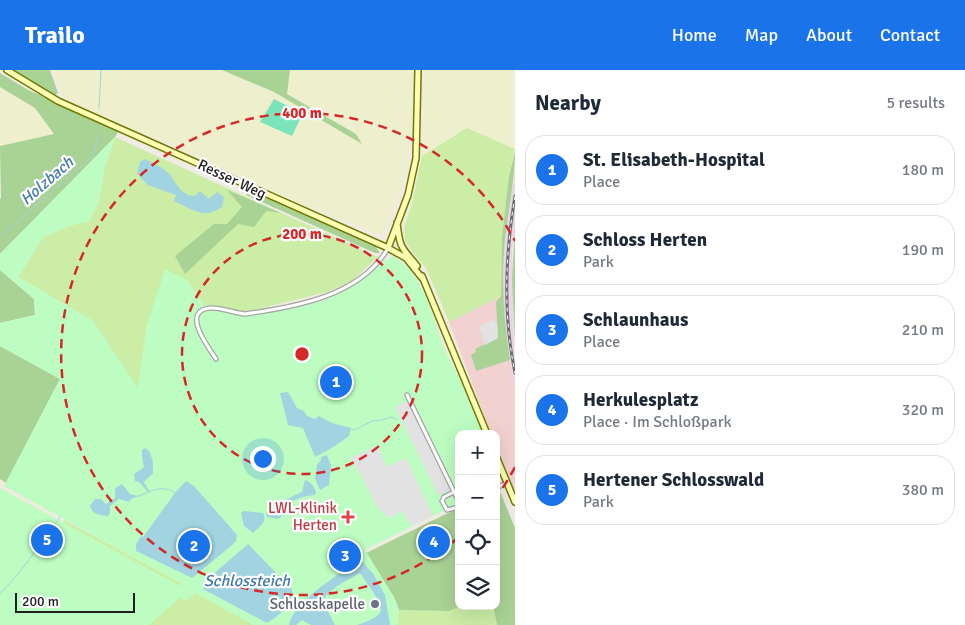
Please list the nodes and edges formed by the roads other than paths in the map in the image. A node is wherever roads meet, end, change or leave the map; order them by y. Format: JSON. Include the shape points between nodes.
{"nodes":[{"id":1,"x":7,"y":70,"type":"edge"},
{"id":2,"x":418,"y":70,"type":"edge"},
{"id":3,"x":397,"y":223,"type":"junction"},
{"id":4,"x":388,"y":248,"type":"junction"},
{"id":5,"x":422,"y":278,"type":"junction"},
{"id":6,"x":216,"y":359,"type":"dead end"},
{"id":7,"x":407,"y":395,"type":"dead end"},
{"id":8,"x":485,"y":430,"type":"edge"},
{"id":9,"x":500,"y":465,"type":"edge"},
{"id":10,"x":507,"y":482,"type":"junction"},
{"id":11,"x":500,"y":486,"type":"edge"},
{"id":12,"x":454,"y":492,"type":"joint"},
{"id":13,"x":515,"y":502,"type":"edge"},
{"id":14,"x":455,"y":507,"type":"edge"}],
"edges":[{"from":1,"to":4,"type":"main road","name":"Resser Weg","via":[[58,101]]},
{"from":2,"to":3,"type":"main road","via":[[416,158],[408,195]]},
{"from":3,"to":4,"type":"main road"},
{"from":3,"to":5,"type":"main road","name":"Resser Weg","via":[[400,245],[419,268]]},
{"from":4,"to":5,"type":"main road","name":"Resser Weg","via":[[406,258]]},
{"from":4,"to":6,"type":"street","via":[[360,278],[322,298],[245,314],[212,308],[203,310],[198,316],[198,328]]},
{"from":5,"to":8,"type":"main road","name":"Resser Weg"},
{"from":7,"to":12,"type":"street"},
{"from":9,"to":10,"type":"main road"},
{"from":10,"to":11,"type":"street"},
{"from":10,"to":13,"type":"main road"},
{"from":12,"to":14,"type":"street","via":[[444,496],[442,501],[447,510]]}]}
